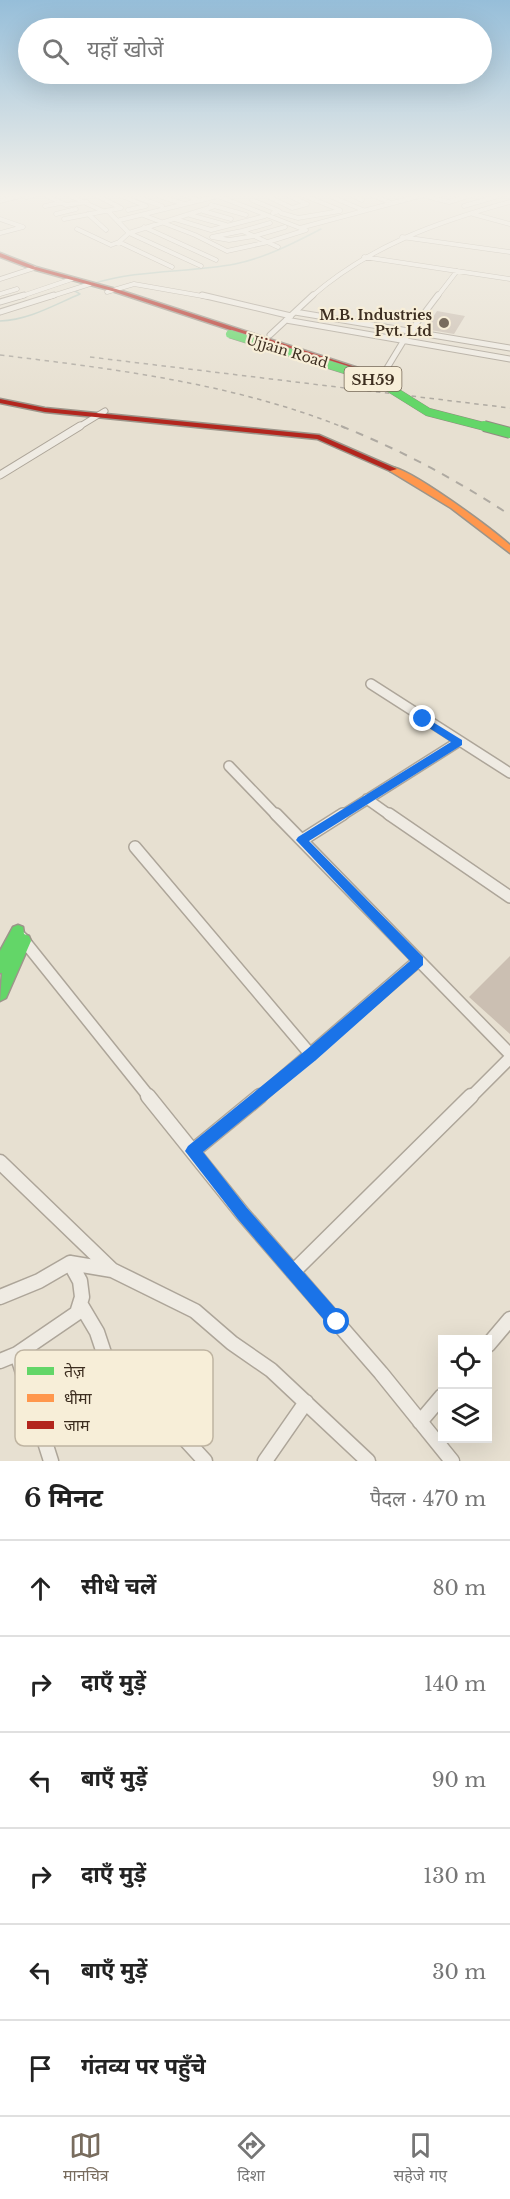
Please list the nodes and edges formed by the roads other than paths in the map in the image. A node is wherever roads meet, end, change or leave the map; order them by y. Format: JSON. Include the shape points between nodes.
{"nodes":[{"id":1,"x":22,"y":262,"type":"edge"},
{"id":2,"x":162,"y":262,"type":"edge"},
{"id":3,"x":193,"y":262,"type":"edge"},
{"id":4,"x":355,"y":262,"type":"edge"},
{"id":5,"x":398,"y":262,"type":"edge"},
{"id":6,"x":201,"y":266,"type":"dead end"},
{"id":7,"x":172,"y":267,"type":"dead end"},
{"id":8,"x":40,"y":269,"type":"junction"},
{"id":9,"x":457,"y":271,"type":"junction"},
{"id":10,"x":2,"y":278,"type":"edge"},
{"id":11,"x":72,"y":279,"type":"junction"},
{"id":12,"x":510,"y":279,"type":"edge"},
{"id":13,"x":0,"y":290,"type":"edge"},
{"id":14,"x":107,"y":290,"type":"junction"},
{"id":15,"x":0,"y":294,"type":"edge"},
{"id":16,"x":0,"y":302,"type":"edge"},
{"id":17,"x":0,"y":312,"type":"edge"},
{"id":18,"x":290,"y":316,"type":"junction"},
{"id":19,"x":411,"y":331,"type":"junction"},
{"id":20,"x":270,"y":335,"type":"dead end"},
{"id":21,"x":404,"y":340,"type":"junction"},
{"id":22,"x":510,"y":348,"type":"edge"},
{"id":23,"x":510,"y":359,"type":"edge"},
{"id":24,"x":384,"y":373,"type":"dead end"},
{"id":25,"x":0,"y":397,"type":"edge"},
{"id":26,"x":0,"y":401,"type":"edge"},
{"id":27,"x":102,"y":412,"type":"junction"},
{"id":28,"x":510,"y":427,"type":"edge"},
{"id":29,"x":510,"y":433,"type":"edge"},
{"id":30,"x":0,"y":475,"type":"edge"},
{"id":31,"x":510,"y":541,"type":"edge"},
{"id":32,"x":510,"y":550,"type":"edge"},
{"id":33,"x":371,"y":684,"type":"dead end"},
{"id":34,"x":458,"y":742,"type":"junction"},
{"id":35,"x":229,"y":766,"type":"dead end"},
{"id":36,"x":510,"y":774,"type":"edge"},
{"id":37,"x":367,"y":799,"type":"junction"},
{"id":38,"x":302,"y":840,"type":"junction"},
{"id":39,"x":135,"y":847,"type":"dead end"},
{"id":40,"x":510,"y":897,"type":"edge"},
{"id":41,"x":21,"y":936,"type":"junction"},
{"id":42,"x":418,"y":961,"type":"junction"},
{"id":43,"x":0,"y":966,"type":"edge"},
{"id":44,"x":0,"y":993,"type":"edge"},
{"id":45,"x":311,"y":1055,"type":"junction"},
{"id":46,"x":510,"y":1056,"type":"edge"},
{"id":47,"x":193,"y":1151,"type":"junction"},
{"id":48,"x":0,"y":1162,"type":"edge"},
{"id":49,"x":70,"y":1263,"type":"junction"},
{"id":50,"x":112,"y":1270,"type":"junction"},
{"id":51,"x":293,"y":1272,"type":"junction"},
{"id":52,"x":0,"y":1297,"type":"edge"},
{"id":53,"x":81,"y":1305,"type":"junction"},
{"id":54,"x":510,"y":1319,"type":"edge"},
{"id":55,"x":492,"y":1340,"type":"edge"},
{"id":56,"x":23,"y":1350,"type":"edge"},
{"id":57,"x":103,"y":1350,"type":"edge"},
{"id":58,"x":15,"y":1355,"type":"edge"},
{"id":59,"x":0,"y":1361,"type":"edge"},
{"id":60,"x":438,"y":1401,"type":"edge"},
{"id":61,"x":306,"y":1402,"type":"junction"},
{"id":62,"x":420,"y":1422,"type":"junction"},
{"id":63,"x":46,"y":1446,"type":"edge"},
{"id":64,"x":191,"y":1446,"type":"edge"},
{"id":65,"x":51,"y":1461,"type":"edge"},
{"id":66,"x":205,"y":1461,"type":"edge"},
{"id":67,"x":265,"y":1461,"type":"edge"},
{"id":68,"x":368,"y":1461,"type":"edge"},
{"id":69,"x":452,"y":1461,"type":"edge"}],
"edges":[{"from":1,"to":8,"type":"main road","number":"SH59"},
{"from":2,"to":7,"type":"street"},
{"from":3,"to":6,"type":"street"},
{"from":4,"to":18,"type":"street"},
{"from":5,"to":9,"type":"street"},
{"from":8,"to":10,"type":"street"},
{"from":8,"to":11,"type":"main road","number":"SH59"},
{"from":9,"to":12,"type":"street"},
{"from":9,"to":19,"type":"street"},
{"from":11,"to":14,"type":"main road","number":"SH59"},
{"from":11,"to":16,"type":"street"},
{"from":13,"to":15,"type":"street","via":[[17,289]]},
{"from":14,"to":17,"type":"street"},
{"from":14,"to":18,"type":"street","via":[[134,284]]},
{"from":14,"to":28,"type":"main road","number":"SH59","bridge":true,"via":[[376,375],[445,412]]},
{"from":14,"to":29,"type":"main road","name":"Ujjain Road","number":"SH59","bridge":true,"via":[[375,379],[428,412]]},
{"from":18,"to":19,"type":"street"},
{"from":18,"to":20,"type":"street"},
{"from":18,"to":21,"type":"street"},
{"from":19,"to":21,"type":"street"},
{"from":19,"to":22,"type":"street"},
{"from":21,"to":23,"type":"street"},
{"from":21,"to":24,"type":"street"},
{"from":25,"to":27,"type":"main road"},
{"from":26,"to":27,"type":"main road","via":[[45,411]]},
{"from":27,"to":30,"type":"street"},
{"from":27,"to":31,"type":"main road","via":[[326,433],[440,490]]},
{"from":27,"to":32,"type":"main road","via":[[319,437],[381,462],[439,495]]},
{"from":33,"to":34,"type":"street"},
{"from":34,"to":36,"type":"street"},
{"from":34,"to":37,"type":"street"},
{"from":35,"to":38,"type":"street"},
{"from":37,"to":38,"type":"street"},
{"from":37,"to":40,"type":"street"},
{"from":38,"to":42,"type":"street"},
{"from":39,"to":45,"type":"street"},
{"from":41,"to":43,"type":"main road"},
{"from":41,"to":44,"type":"main road"},
{"from":41,"to":47,"type":"street"},
{"from":42,"to":45,"type":"street"},
{"from":42,"to":46,"type":"street"},
{"from":45,"to":47,"type":"street"},
{"from":46,"to":51,"type":"street"},
{"from":47,"to":51,"type":"street"},
{"from":48,"to":50,"type":"street"},
{"from":49,"to":50,"type":"street"},
{"from":49,"to":52,"type":"street"},
{"from":49,"to":53,"type":"street","via":[[80,1281]]},
{"from":50,"to":61,"type":"street","via":[[195,1311]]},
{"from":51,"to":62,"type":"street"},
{"from":53,"to":56,"type":"street","via":[[77,1313]]},
{"from":53,"to":57,"type":"street"},
{"from":54,"to":55,"type":"street"},
{"from":58,"to":59,"type":"street"},
{"from":60,"to":62,"type":"street"},
{"from":61,"to":67,"type":"street"},
{"from":61,"to":68,"type":"street"},
{"from":62,"to":69,"type":"street"},
{"from":63,"to":65,"type":"street"},
{"from":64,"to":66,"type":"street"}]}
